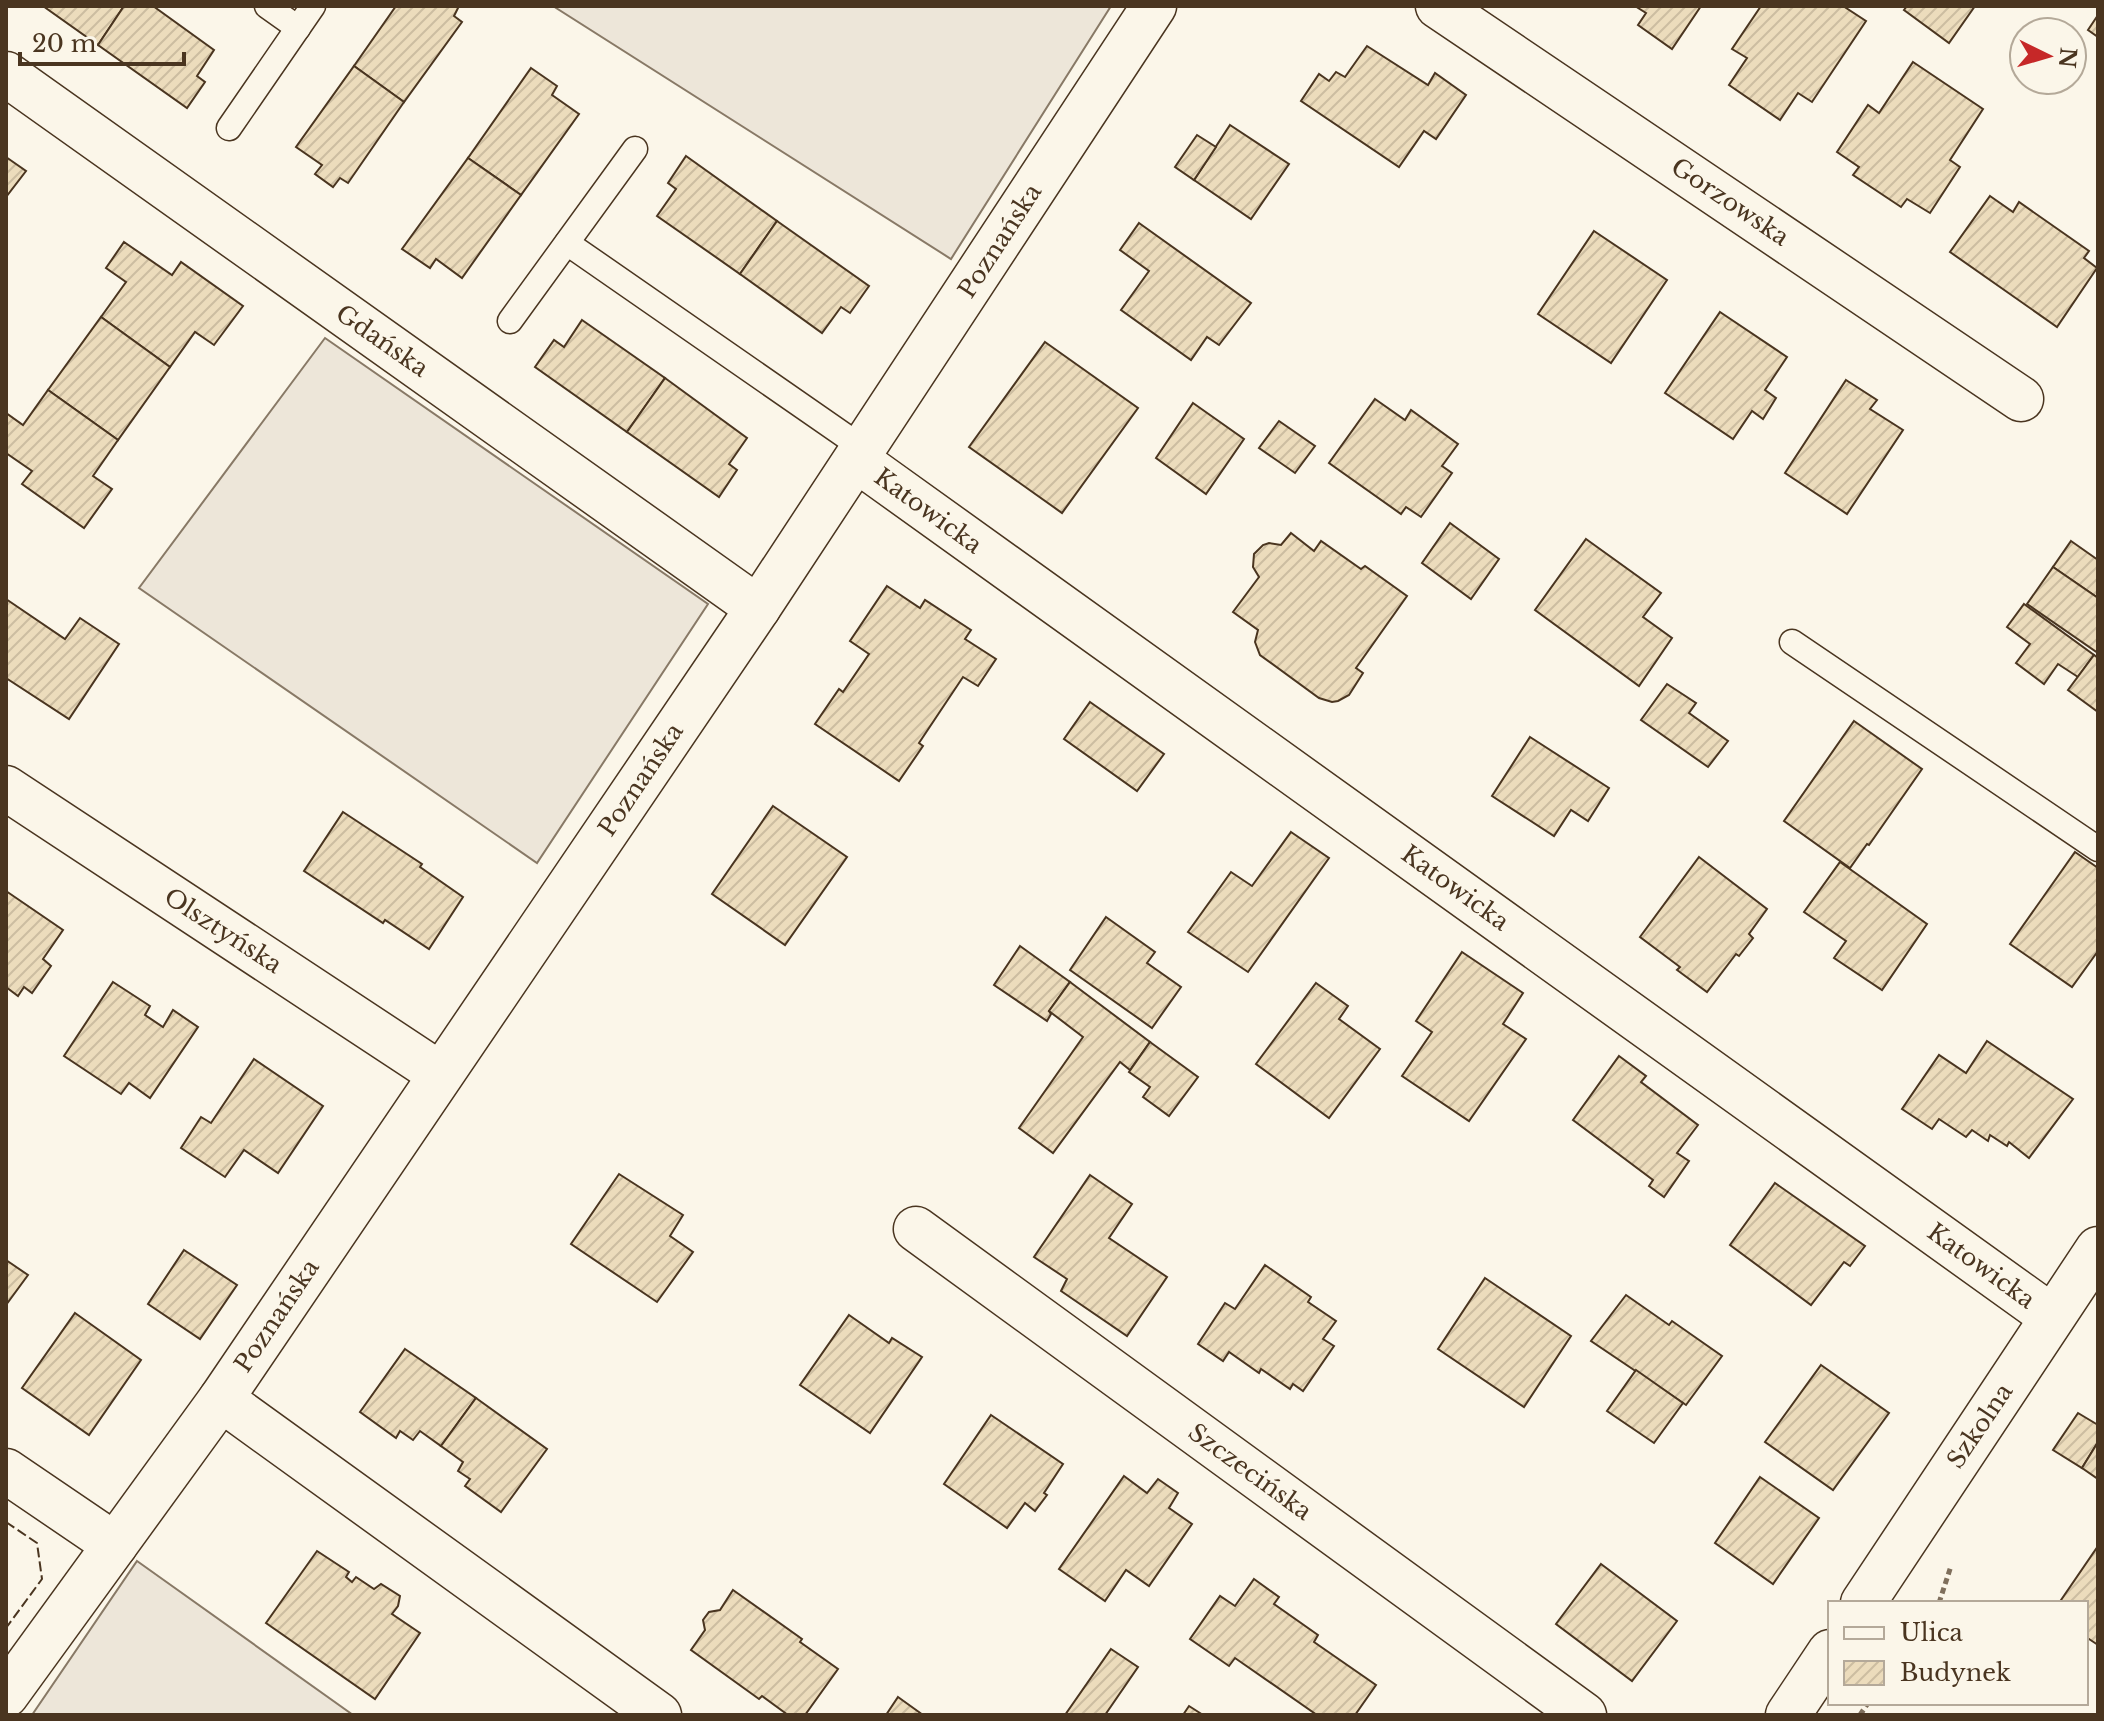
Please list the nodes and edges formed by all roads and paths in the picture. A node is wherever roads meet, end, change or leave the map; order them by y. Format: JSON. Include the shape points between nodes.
{"nodes":[{"id":1,"x":267,"y":6,"type":"edge"},
{"id":2,"x":313,"y":6,"type":"edge"},
{"id":3,"x":1154,"y":6,"type":"edge"},
{"id":4,"x":1438,"y":6,"type":"edge"},
{"id":5,"x":298,"y":28,"type":"junction"},
{"id":6,"x":6,"y":74,"type":"edge"},
{"id":7,"x":229,"y":128,"type":"dead end"},
{"id":8,"x":635,"y":149,"type":"dead end"},
{"id":9,"x":567,"y":243,"type":"junction"},
{"id":10,"x":510,"y":321,"type":"dead end"},
{"id":11,"x":2021,"y":399,"type":"dead end"},
{"id":12,"x":861,"y":454,"type":"junction"},
{"id":13,"x":758,"y":608,"type":"junction"},
{"id":14,"x":1792,"y":642,"type":"dead end"},
{"id":15,"x":6,"y":788,"type":"edge"},
{"id":16,"x":2098,"y":849,"type":"edge"},
{"id":17,"x":440,"y":1074,"type":"junction"},
{"id":18,"x":916,"y":1229,"type":"dead end"},
{"id":19,"x":2098,"y":1249,"type":"edge"},
{"id":20,"x":2052,"y":1317,"type":"junction"},
{"id":21,"x":221,"y":1399,"type":"junction"},
{"id":22,"x":6,"y":1471,"type":"edge"},
{"id":23,"x":115,"y":1545,"type":"junction"},
{"id":24,"x":1864,"y":1601,"type":"edge"},
{"id":25,"x":1828,"y":1655,"type":"edge"},
{"id":26,"x":6,"y":1695,"type":"edge"},
{"id":27,"x":659,"y":1715,"type":"edge"},
{"id":28,"x":1584,"y":1715,"type":"edge"},
{"id":29,"x":1788,"y":1715,"type":"edge"}],
"edges":[{"from":1,"to":5,"type":"lane"},
{"from":2,"to":5,"type":"lane"},
{"from":3,"to":12,"type":"street","name":"Poznańska"},
{"from":4,"to":11,"type":"street","name":"Gorzowska"},
{"from":5,"to":7,"type":"lane"},
{"from":6,"to":13,"type":"street","name":"Gdańska"},
{"from":8,"to":9,"type":"lane"},
{"from":9,"to":10,"type":"lane"},
{"from":9,"to":12,"type":"lane"},
{"from":12,"to":13,"type":"street","name":"Poznańska"},
{"from":12,"to":20,"type":"street","name":"Katowicka"},
{"from":13,"to":17,"type":"street","name":"Poznańska"},
{"from":14,"to":16,"type":"lane"},
{"from":15,"to":17,"type":"street","name":"Olsztyńska"},
{"from":17,"to":21,"type":"street","name":"Poznańska"},
{"from":18,"to":28,"type":"street","name":"Szczecińska"},
{"from":19,"to":20,"type":"street","name":"Szkolna"},
{"from":20,"to":24,"type":"street","name":"Szkolna"},
{"from":21,"to":23,"type":"street","name":"Poznańska"},
{"from":21,"to":27,"type":"street"},
{"from":22,"to":23,"type":"street"},
{"from":23,"to":26,"type":"street","name":"Poznańska"},
{"from":25,"to":29,"type":"street"}]}
